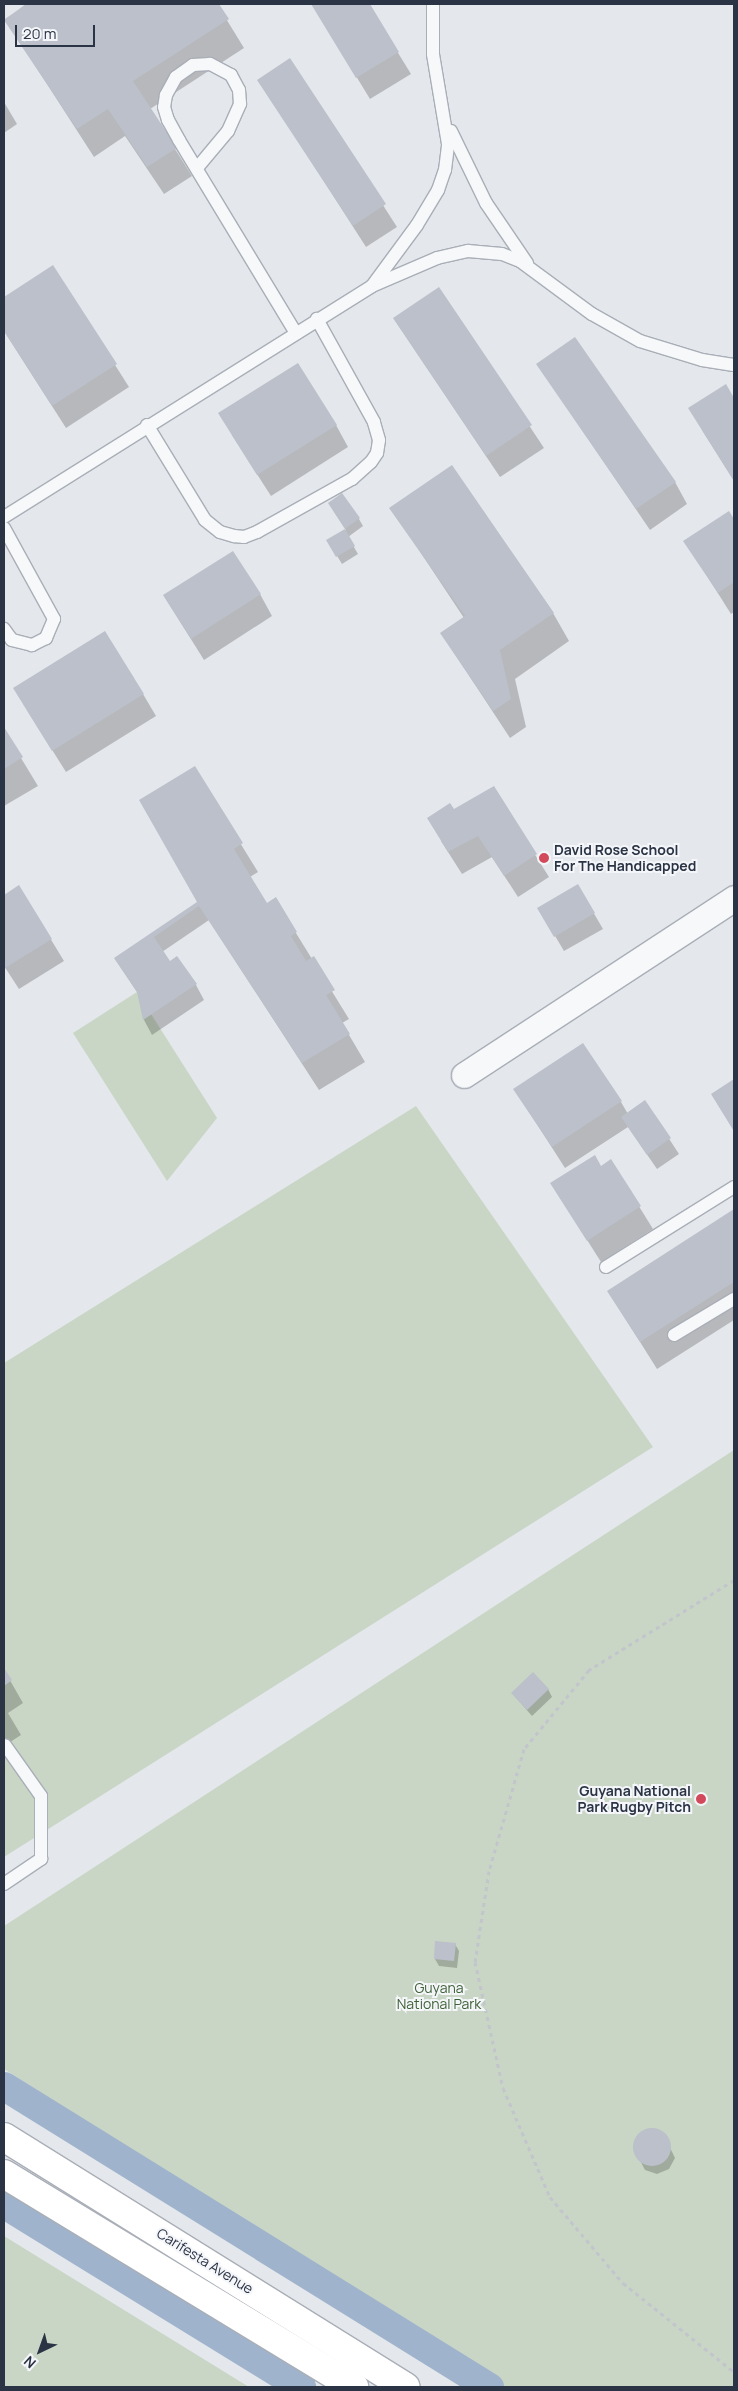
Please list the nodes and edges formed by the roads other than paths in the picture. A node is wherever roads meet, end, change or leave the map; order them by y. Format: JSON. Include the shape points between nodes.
{"nodes":[{"id":1,"x":433,"y":4,"type":"edge"},
{"id":2,"x":444,"y":114,"type":"junction"},
{"id":3,"x":196,"y":168,"type":"junction"},
{"id":4,"x":546,"y":279,"type":"junction"},
{"id":5,"x":372,"y":286,"type":"junction"},
{"id":6,"x":317,"y":319,"type":"junction"},
{"id":7,"x":296,"y":333,"type":"junction"},
{"id":8,"x":734,"y":365,"type":"edge"},
{"id":9,"x":147,"y":425,"type":"junction"},
{"id":10,"x":4,"y":517,"type":"edge"},
{"id":11,"x":4,"y":528,"type":"edge"},
{"id":12,"x":4,"y":629,"type":"edge"},
{"id":13,"x":734,"y":898,"type":"edge"},
{"id":14,"x":464,"y":1075,"type":"dead end"},
{"id":15,"x":734,"y":1187,"type":"edge"},
{"id":16,"x":606,"y":1267,"type":"dead end"},
{"id":17,"x":734,"y":1299,"type":"edge"},
{"id":18,"x":674,"y":1335,"type":"dead end"},
{"id":19,"x":5,"y":1745,"type":"edge"},
{"id":20,"x":4,"y":1884,"type":"edge"},
{"id":21,"x":4,"y":2137,"type":"edge"},
{"id":22,"x":4,"y":2174,"type":"edge"},
{"id":23,"x":354,"y":2387,"type":"edge"},
{"id":24,"x":406,"y":2387,"type":"edge"}],
"edges":[{"from":1,"to":2,"type":"lane","via":[[433,54]]},
{"from":2,"to":4,"type":"lane","via":[[455,144],[486,203],[517,251]]},
{"from":2,"to":5,"type":"lane","via":[[448,144],[445,170],[438,190],[417,225]]},
{"from":3,"to":3,"type":"lane","via":[[164,107],[171,86],[184,69],[210,64],[231,75],[239,90],[240,104],[228,131]]},
{"from":3,"to":7,"type":"lane"},
{"from":4,"to":5,"type":"lane","via":[[520,261],[502,254],[468,251],[437,258]]},
{"from":4,"to":8,"type":"lane","via":[[592,314],[640,341],[702,360]]},
{"from":5,"to":6,"type":"lane"},
{"from":6,"to":7,"type":"lane"},
{"from":6,"to":9,"type":"lane","via":[[374,422],[379,440],[377,453],[371,462],[352,479],[257,532],[244,537],[234,536],[220,532],[205,520]]},
{"from":7,"to":9,"type":"lane"},
{"from":9,"to":10,"type":"lane"},
{"from":11,"to":12,"type":"lane","via":[[54,620],[46,638],[32,645],[12,640]]},
{"from":13,"to":14,"type":"street"},
{"from":15,"to":16,"type":"lane"},
{"from":17,"to":18,"type":"lane"},
{"from":19,"to":20,"type":"lane","via":[[41,1796],[41,1859]]},
{"from":21,"to":24,"type":"main road","name":"Carifesta Avenue"},
{"from":22,"to":23,"type":"main road"}]}
